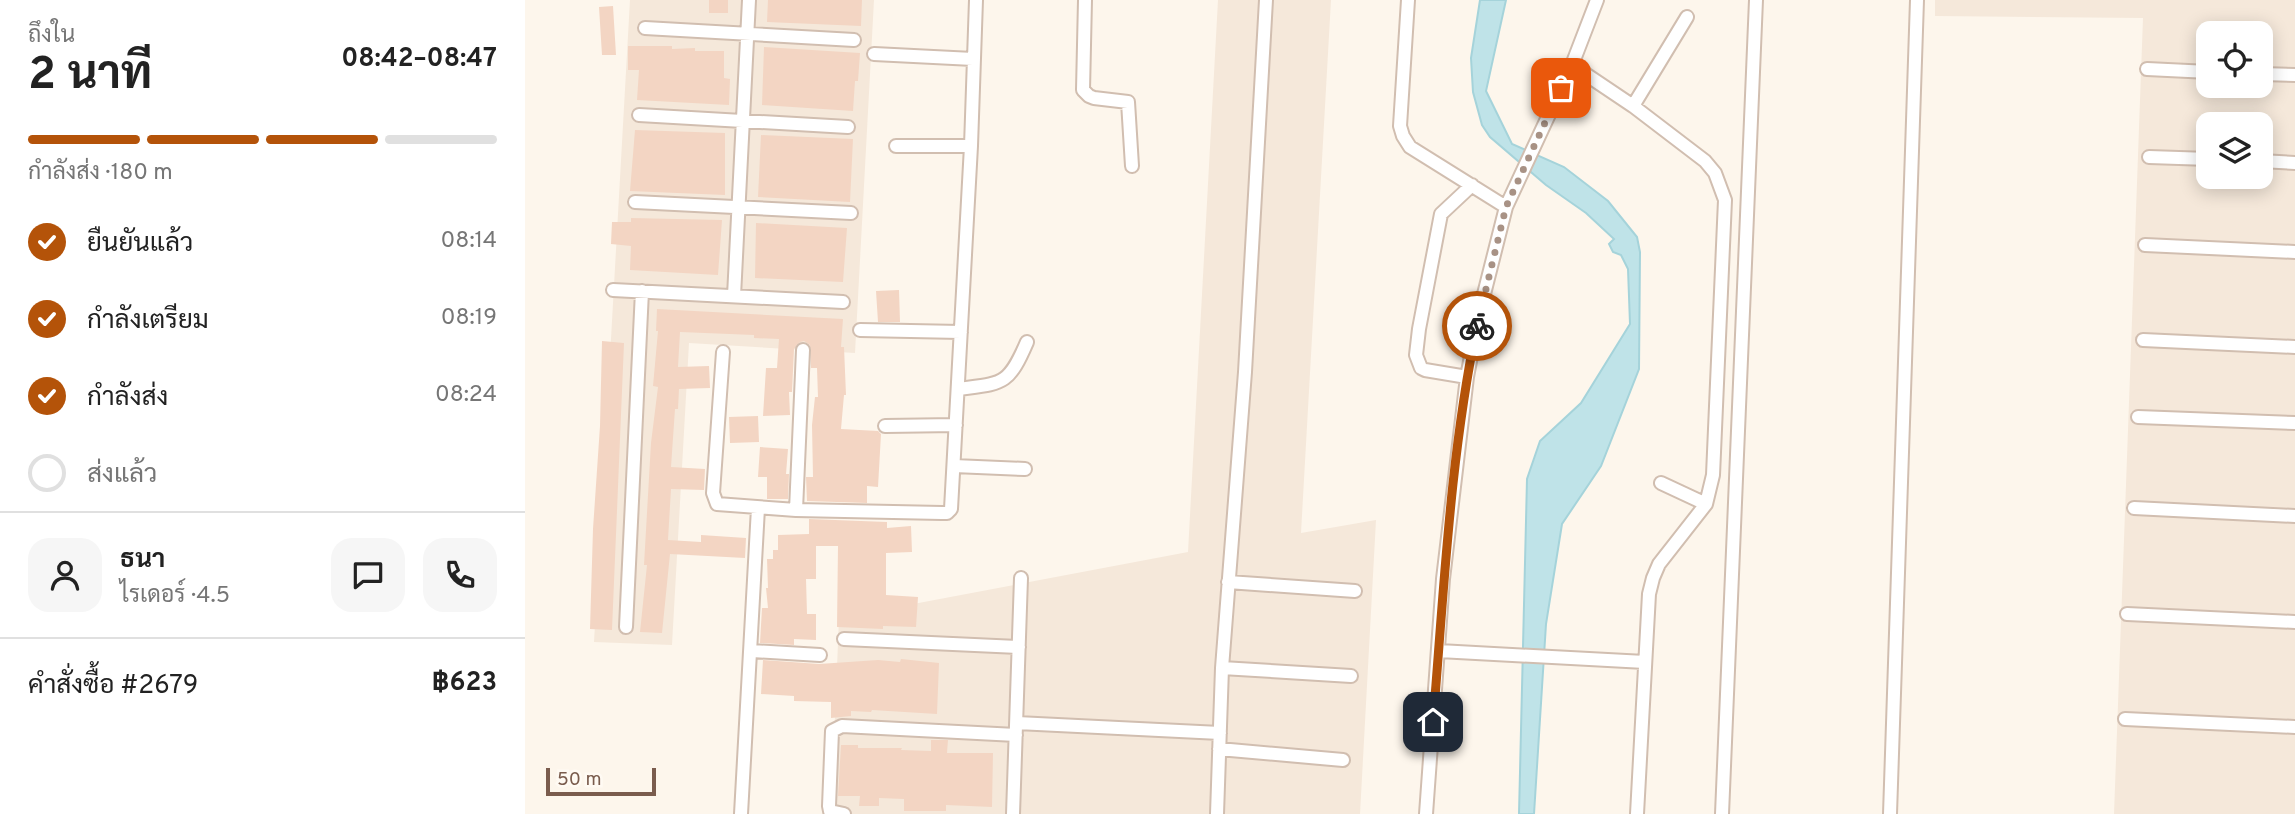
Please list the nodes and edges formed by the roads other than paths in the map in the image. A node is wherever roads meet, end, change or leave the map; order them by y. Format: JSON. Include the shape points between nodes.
{"nodes":[{"id":1,"x":750,"y":0,"type":"edge"},
{"id":2,"x":976,"y":0,"type":"edge"},
{"id":3,"x":1085,"y":0,"type":"edge"},
{"id":4,"x":1266,"y":0,"type":"edge"},
{"id":5,"x":1408,"y":0,"type":"edge"},
{"id":6,"x":1597,"y":0,"type":"edge"},
{"id":7,"x":1756,"y":0,"type":"edge"},
{"id":8,"x":1917,"y":0,"type":"edge"},
{"id":9,"x":1687,"y":17,"type":"dead end"},
{"id":10,"x":645,"y":28,"type":"dead end"},
{"id":11,"x":748,"y":34,"type":"junction"},
{"id":12,"x":854,"y":40,"type":"dead end"},
{"id":13,"x":874,"y":54,"type":"dead end"},
{"id":14,"x":973,"y":59,"type":"junction"},
{"id":15,"x":1573,"y":65,"type":"junction"},
{"id":16,"x":2147,"y":69,"type":"dead end"},
{"id":17,"x":2196,"y":71,"type":"edge"},
{"id":18,"x":2273,"y":74,"type":"edge"},
{"id":19,"x":2295,"y":75,"type":"edge"},
{"id":20,"x":1633,"y":106,"type":"junction"},
{"id":21,"x":639,"y":115,"type":"dead end"},
{"id":22,"x":743,"y":120,"type":"junction"},
{"id":23,"x":848,"y":127,"type":"dead end"},
{"id":24,"x":897,"y":146,"type":"dead end"},
{"id":25,"x":971,"y":146,"type":"junction"},
{"id":26,"x":2149,"y":157,"type":"dead end"},
{"id":27,"x":2196,"y":159,"type":"edge"},
{"id":28,"x":2273,"y":162,"type":"edge"},
{"id":29,"x":2295,"y":163,"type":"edge"},
{"id":30,"x":1132,"y":166,"type":"dead end"},
{"id":31,"x":1472,"y":185,"type":"junction"},
{"id":32,"x":635,"y":202,"type":"dead end"},
{"id":33,"x":1506,"y":207,"type":"junction"},
{"id":34,"x":738,"y":208,"type":"junction"},
{"id":35,"x":851,"y":213,"type":"dead end"},
{"id":36,"x":2145,"y":245,"type":"dead end"},
{"id":37,"x":2295,"y":252,"type":"edge"},
{"id":38,"x":613,"y":290,"type":"dead end"},
{"id":39,"x":642,"y":291,"type":"junction"},
{"id":40,"x":734,"y":296,"type":"junction"},
{"id":41,"x":843,"y":302,"type":"dead end"},
{"id":42,"x":860,"y":330,"type":"dead end"},
{"id":43,"x":961,"y":332,"type":"junction"},
{"id":44,"x":2143,"y":340,"type":"dead end"},
{"id":45,"x":1027,"y":342,"type":"dead end"},
{"id":46,"x":2295,"y":347,"type":"edge"},
{"id":47,"x":803,"y":349,"type":"dead end"},
{"id":48,"x":723,"y":352,"type":"dead end"},
{"id":49,"x":1467,"y":377,"type":"junction"},
{"id":50,"x":958,"y":388,"type":"junction"},
{"id":51,"x":2138,"y":416,"type":"dead end"},
{"id":52,"x":2295,"y":423,"type":"edge"},
{"id":53,"x":956,"y":425,"type":"junction"},
{"id":54,"x":885,"y":426,"type":"dead end"},
{"id":55,"x":954,"y":466,"type":"junction"},
{"id":56,"x":1025,"y":468,"type":"dead end"},
{"id":57,"x":1661,"y":483,"type":"dead end"},
{"id":58,"x":1706,"y":505,"type":"junction"},
{"id":59,"x":758,"y":508,"type":"junction"},
{"id":60,"x":2134,"y":508,"type":"dead end"},
{"id":61,"x":796,"y":510,"type":"junction"},
{"id":62,"x":2295,"y":516,"type":"edge"},
{"id":63,"x":1021,"y":578,"type":"dead end"},
{"id":64,"x":1228,"y":582,"type":"junction"},
{"id":65,"x":1355,"y":591,"type":"dead end"},
{"id":66,"x":2127,"y":614,"type":"dead end"},
{"id":67,"x":2295,"y":622,"type":"edge"},
{"id":68,"x":627,"y":626,"type":"dead end"},
{"id":69,"x":844,"y":639,"type":"dead end"},
{"id":70,"x":1019,"y":647,"type":"junction"},
{"id":71,"x":752,"y":651,"type":"junction"},
{"id":72,"x":1439,"y":651,"type":"junction"},
{"id":73,"x":820,"y":655,"type":"dead end"},
{"id":74,"x":1645,"y":662,"type":"junction"},
{"id":75,"x":1222,"y":668,"type":"junction"},
{"id":76,"x":1351,"y":676,"type":"dead end"},
{"id":77,"x":2125,"y":719,"type":"dead end"},
{"id":78,"x":2295,"y":727,"type":"edge"},
{"id":79,"x":1016,"y":729,"type":"junction"},
{"id":80,"x":1220,"y":733,"type":"junction"},
{"id":81,"x":1219,"y":749,"type":"junction"},
{"id":82,"x":1343,"y":760,"type":"dead end"},
{"id":83,"x":741,"y":814,"type":"edge"},
{"id":84,"x":844,"y":814,"type":"edge"},
{"id":85,"x":1013,"y":814,"type":"edge"},
{"id":86,"x":1217,"y":814,"type":"edge"},
{"id":87,"x":1426,"y":814,"type":"edge"},
{"id":88,"x":1637,"y":814,"type":"edge"},
{"id":89,"x":1722,"y":814,"type":"edge"},
{"id":90,"x":1891,"y":814,"type":"edge"}],
"edges":[{"from":1,"to":11,"type":"street"},
{"from":2,"to":14,"type":"street"},
{"from":3,"to":30,"type":"street","via":[[1083,90],[1094,98],[1128,102]]},
{"from":4,"to":64,"type":"street"},
{"from":5,"to":31,"type":"street","via":[[1403,136],[1410,148]]},
{"from":6,"to":15,"type":"street"},
{"from":7,"to":89,"type":"street"},
{"from":8,"to":90,"type":"street"},
{"from":9,"to":20,"type":"street"},
{"from":10,"to":11,"type":"street"},
{"from":11,"to":12,"type":"street"},
{"from":11,"to":22,"type":"street"},
{"from":13,"to":14,"type":"street"},
{"from":14,"to":25,"type":"street"},
{"from":15,"to":20,"type":"street"},
{"from":15,"to":33,"type":"street"},
{"from":16,"to":17,"type":"street"},
{"from":18,"to":19,"type":"street"},
{"from":20,"to":58,"type":"street","via":[[1705,161],[1725,200],[1713,475]]},
{"from":21,"to":22,"type":"street"},
{"from":22,"to":23,"type":"street"},
{"from":22,"to":34,"type":"street"},
{"from":24,"to":25,"type":"street"},
{"from":25,"to":43,"type":"street"},
{"from":26,"to":27,"type":"street"},
{"from":28,"to":29,"type":"street"},
{"from":31,"to":33,"type":"street"},
{"from":31,"to":49,"type":"street","via":[[1441,214],[1416,355],[1420,368]]},
{"from":32,"to":34,"type":"street"},
{"from":33,"to":49,"type":"street"},
{"from":34,"to":35,"type":"street"},
{"from":34,"to":40,"type":"street"},
{"from":36,"to":37,"type":"street"},
{"from":38,"to":39,"type":"street"},
{"from":39,"to":40,"type":"street"},
{"from":39,"to":68,"type":"street"},
{"from":40,"to":41,"type":"street"},
{"from":42,"to":43,"type":"street"},
{"from":43,"to":50,"type":"street"},
{"from":44,"to":46,"type":"street"},
{"from":45,"to":50,"type":"street","via":[[1005,380]]},
{"from":47,"to":61,"type":"street"},
{"from":48,"to":59,"type":"street","via":[[714,499],[717,504]]},
{"from":49,"to":72,"type":"street"},
{"from":50,"to":53,"type":"street"},
{"from":51,"to":52,"type":"street"},
{"from":53,"to":54,"type":"street"},
{"from":53,"to":55,"type":"street"},
{"from":55,"to":56,"type":"street"},
{"from":55,"to":61,"type":"street","via":[[952,506],[947,513]]},
{"from":57,"to":58,"type":"street"},
{"from":58,"to":74,"type":"street","via":[[1653,578]]},
{"from":59,"to":61,"type":"street"},
{"from":59,"to":71,"type":"street"},
{"from":60,"to":62,"type":"street"},
{"from":63,"to":70,"type":"street"},
{"from":64,"to":65,"type":"street"},
{"from":64,"to":75,"type":"street"},
{"from":66,"to":67,"type":"street"},
{"from":69,"to":70,"type":"street"},
{"from":70,"to":79,"type":"street"},
{"from":71,"to":73,"type":"street"},
{"from":71,"to":83,"type":"street"},
{"from":72,"to":74,"type":"street"},
{"from":72,"to":87,"type":"street"},
{"from":74,"to":88,"type":"street"},
{"from":75,"to":76,"type":"street"},
{"from":75,"to":80,"type":"street"},
{"from":77,"to":78,"type":"street"},
{"from":79,"to":80,"type":"street"},
{"from":79,"to":84,"type":"street","via":[[835,728],[829,806],[830,811]]},
{"from":79,"to":85,"type":"street"},
{"from":80,"to":81,"type":"street"},
{"from":81,"to":82,"type":"street"},
{"from":81,"to":86,"type":"street"}]}
